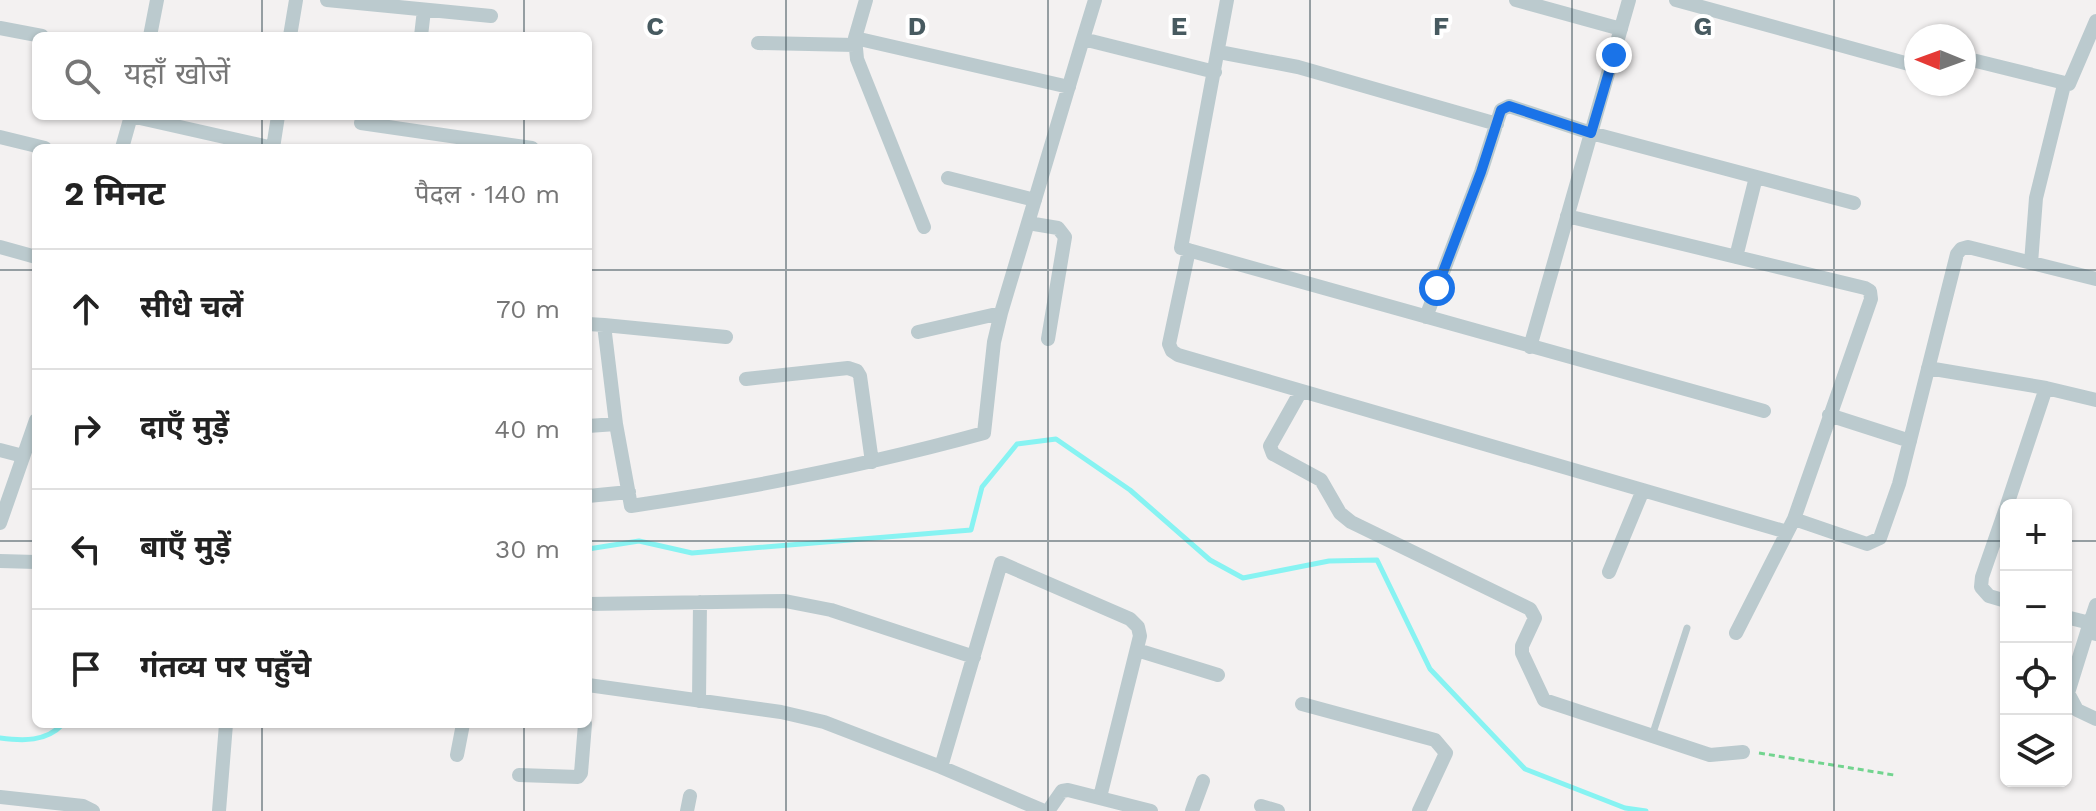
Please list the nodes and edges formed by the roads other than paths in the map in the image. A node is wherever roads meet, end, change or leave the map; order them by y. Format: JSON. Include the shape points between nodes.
{"nodes":[{"id":1,"x":157,"y":0,"type":"edge"},
{"id":2,"x":296,"y":0,"type":"edge"},
{"id":3,"x":327,"y":0,"type":"edge"},
{"id":4,"x":866,"y":0,"type":"edge"},
{"id":5,"x":1095,"y":0,"type":"edge"},
{"id":6,"x":1227,"y":0,"type":"edge"},
{"id":7,"x":1516,"y":0,"type":"edge"},
{"id":8,"x":1629,"y":0,"type":"edge"},
{"id":9,"x":1676,"y":0,"type":"edge"},
{"id":10,"x":424,"y":10,"type":"junction"},
{"id":11,"x":491,"y":16,"type":"dead end"},
{"id":12,"x":2096,"y":21,"type":"edge"},
{"id":13,"x":0,"y":28,"type":"edge"},
{"id":14,"x":1621,"y":29,"type":"junction"},
{"id":15,"x":151,"y":32,"type":"edge"},
{"id":16,"x":291,"y":32,"type":"edge"},
{"id":17,"x":421,"y":32,"type":"edge"},
{"id":18,"x":32,"y":34,"type":"edge"},
{"id":19,"x":1083,"y":39,"type":"junction"},
{"id":20,"x":855,"y":42,"type":"junction"},
{"id":21,"x":758,"y":43,"type":"dead end"},
{"id":22,"x":1219,"y":52,"type":"junction"},
{"id":23,"x":1976,"y":61,"type":"edge"},
{"id":24,"x":1904,"y":63,"type":"edge"},
{"id":25,"x":1215,"y":72,"type":"junction"},
{"id":26,"x":2064,"y":85,"type":"junction"},
{"id":27,"x":1069,"y":87,"type":"junction"},
{"id":28,"x":130,"y":120,"type":"edge"},
{"id":29,"x":149,"y":120,"type":"edge"},
{"id":30,"x":277,"y":120,"type":"edge"},
{"id":31,"x":361,"y":123,"type":"dead end"},
{"id":32,"x":409,"y":123,"type":"edge"},
{"id":33,"x":1497,"y":124,"type":"junction"},
{"id":34,"x":1591,"y":133,"type":"junction"},
{"id":35,"x":0,"y":137,"type":"edge"},
{"id":36,"x":123,"y":144,"type":"edge"},
{"id":37,"x":255,"y":144,"type":"edge"},
{"id":38,"x":274,"y":144,"type":"edge"},
{"id":39,"x":512,"y":144,"type":"edge"},
{"id":40,"x":32,"y":145,"type":"edge"},
{"id":41,"x":1756,"y":177,"type":"junction"},
{"id":42,"x":948,"y":178,"type":"dead end"},
{"id":43,"x":1035,"y":200,"type":"junction"},
{"id":44,"x":1854,"y":203,"type":"dead end"},
{"id":45,"x":1567,"y":216,"type":"junction"},
{"id":46,"x":1028,"y":223,"type":"junction"},
{"id":47,"x":924,"y":227,"type":"dead end"},
{"id":48,"x":0,"y":247,"type":"edge"},
{"id":49,"x":1189,"y":250,"type":"junction"},
{"id":50,"x":32,"y":256,"type":"edge"},
{"id":51,"x":1736,"y":257,"type":"junction"},
{"id":52,"x":2031,"y":263,"type":"junction"},
{"id":53,"x":2096,"y":279,"type":"edge"},
{"id":54,"x":1001,"y":313,"type":"junction"},
{"id":55,"x":1426,"y":317,"type":"junction"},
{"id":56,"x":592,"y":324,"type":"edge"},
{"id":57,"x":604,"y":325,"type":"junction"},
{"id":58,"x":918,"y":332,"type":"dead end"},
{"id":59,"x":726,"y":337,"type":"dead end"},
{"id":60,"x":1048,"y":339,"type":"dead end"},
{"id":61,"x":1530,"y":347,"type":"junction"},
{"id":62,"x":1928,"y":368,"type":"junction"},
{"id":63,"x":746,"y":379,"type":"dead end"},
{"id":64,"x":2046,"y":388,"type":"junction"},
{"id":65,"x":1301,"y":391,"type":"junction"},
{"id":66,"x":2096,"y":400,"type":"edge"},
{"id":67,"x":1764,"y":411,"type":"dead end"},
{"id":68,"x":1829,"y":415,"type":"junction"},
{"id":69,"x":616,"y":424,"type":"junction"},
{"id":70,"x":592,"y":426,"type":"edge"},
{"id":71,"x":32,"y":431,"type":"edge"},
{"id":72,"x":1910,"y":441,"type":"junction"},
{"id":73,"x":0,"y":450,"type":"edge"},
{"id":74,"x":23,"y":456,"type":"junction"},
{"id":75,"x":872,"y":462,"type":"junction"},
{"id":76,"x":1643,"y":490,"type":"junction"},
{"id":77,"x":629,"y":492,"type":"junction"},
{"id":78,"x":592,"y":496,"type":"edge"},
{"id":79,"x":2008,"y":499,"type":"edge"},
{"id":80,"x":0,"y":523,"type":"edge"},
{"id":81,"x":2000,"y":524,"type":"edge"},
{"id":82,"x":1791,"y":525,"type":"junction"},
{"id":83,"x":0,"y":561,"type":"edge"},
{"id":84,"x":32,"y":562,"type":"edge"},
{"id":85,"x":1609,"y":572,"type":"dead end"},
{"id":86,"x":2000,"y":599,"type":"edge"},
{"id":87,"x":700,"y":602,"type":"junction"},
{"id":88,"x":592,"y":604,"type":"edge"},
{"id":89,"x":2096,"y":605,"type":"edge"},
{"id":90,"x":2072,"y":620,"type":"edge"},
{"id":91,"x":1687,"y":628,"type":"dead end"},
{"id":92,"x":2091,"y":630,"type":"edge"},
{"id":93,"x":1736,"y":633,"type":"dead end"},
{"id":94,"x":1137,"y":650,"type":"junction"},
{"id":95,"x":974,"y":657,"type":"junction"},
{"id":96,"x":1218,"y":675,"type":"dead end"},
{"id":97,"x":592,"y":686,"type":"edge"},
{"id":98,"x":699,"y":701,"type":"junction"},
{"id":99,"x":1302,"y":704,"type":"dead end"},
{"id":100,"x":2096,"y":719,"type":"edge"},
{"id":101,"x":226,"y":728,"type":"edge"},
{"id":102,"x":462,"y":728,"type":"edge"},
{"id":103,"x":585,"y":728,"type":"edge"},
{"id":104,"x":1651,"y":736,"type":"junction"},
{"id":105,"x":1743,"y":752,"type":"road end"},
{"id":106,"x":457,"y":755,"type":"dead end"},
{"id":107,"x":941,"y":767,"type":"junction"},
{"id":108,"x":519,"y":775,"type":"dead end"},
{"id":109,"x":1203,"y":781,"type":"dead end"},
{"id":110,"x":690,"y":796,"type":"dead end"},
{"id":111,"x":0,"y":797,"type":"edge"},
{"id":112,"x":1100,"y":797,"type":"junction"},
{"id":113,"x":1261,"y":806,"type":"dead end"},
{"id":114,"x":93,"y":811,"type":"edge"},
{"id":115,"x":219,"y":811,"type":"edge"},
{"id":116,"x":687,"y":811,"type":"edge"},
{"id":117,"x":1046,"y":811,"type":"edge"},
{"id":118,"x":1151,"y":811,"type":"edge"},
{"id":119,"x":1192,"y":811,"type":"edge"},
{"id":120,"x":1278,"y":811,"type":"edge"},
{"id":121,"x":1419,"y":811,"type":"edge"}],
"edges":[{"from":1,"to":15,"type":"street"},
{"from":2,"to":16,"type":"street"},
{"from":3,"to":10,"type":"street"},
{"from":4,"to":20,"type":"street"},
{"from":5,"to":19,"type":"street"},
{"from":6,"to":22,"type":"street"},
{"from":7,"to":14,"type":"street"},
{"from":8,"to":14,"type":"street"},
{"from":9,"to":24,"type":"street"},
{"from":10,"to":11,"type":"street"},
{"from":10,"to":17,"type":"street"},
{"from":12,"to":26,"type":"street","via":[[2073,80]]},
{"from":13,"to":18,"type":"street"},
{"from":14,"to":34,"type":"street"},
{"from":19,"to":25,"type":"street"},
{"from":19,"to":27,"type":"street"},
{"from":20,"to":21,"type":"street"},
{"from":20,"to":27,"type":"street"},
{"from":20,"to":47,"type":"street","via":[[860,70]]},
{"from":22,"to":25,"type":"street"},
{"from":22,"to":33,"type":"street","via":[[1298,67]]},
{"from":23,"to":26,"type":"street"},
{"from":25,"to":49,"type":"street","via":[[1181,248]]},
{"from":26,"to":52,"type":"street","via":[[2036,198]]},
{"from":27,"to":43,"type":"street"},
{"from":28,"to":36,"type":"street"},
{"from":29,"to":37,"type":"street"},
{"from":30,"to":38,"type":"street"},
{"from":31,"to":32,"type":"street"},
{"from":32,"to":39,"type":"street"},
{"from":33,"to":34,"type":"street","via":[[1501,110],[1509,106]]},
{"from":33,"to":55,"type":"street"},
{"from":34,"to":41,"type":"street"},
{"from":34,"to":45,"type":"street"},
{"from":35,"to":40,"type":"street"},
{"from":41,"to":44,"type":"street"},
{"from":41,"to":51,"type":"street"},
{"from":42,"to":43,"type":"street"},
{"from":43,"to":46,"type":"street"},
{"from":45,"to":51,"type":"street"},
{"from":45,"to":61,"type":"street"},
{"from":46,"to":54,"type":"street"},
{"from":46,"to":60,"type":"street","via":[[1058,228],[1065,237]]},
{"from":48,"to":50,"type":"street"},
{"from":49,"to":55,"type":"street"},
{"from":49,"to":65,"type":"street","via":[[1169,344],[1172,351]]},
{"from":51,"to":68,"type":"street","via":[[1870,291]]},
{"from":52,"to":53,"type":"street"},
{"from":52,"to":62,"type":"street","via":[[1961,249]]},
{"from":54,"to":58,"type":"street"},
{"from":54,"to":75,"type":"street","via":[[984,433]]},
{"from":55,"to":61,"type":"street"},
{"from":56,"to":57,"type":"street"},
{"from":57,"to":59,"type":"street"},
{"from":57,"to":69,"type":"street"},
{"from":61,"to":67,"type":"street"},
{"from":62,"to":64,"type":"street"},
{"from":62,"to":72,"type":"street"},
{"from":63,"to":75,"type":"street","via":[[857,371]]},
{"from":64,"to":66,"type":"street"},
{"from":64,"to":79,"type":"street"},
{"from":65,"to":76,"type":"street"},
{"from":65,"to":104,"type":"street","via":[[1270,446],[1273,454],[1321,480],[1351,522],[1530,609],[1535,618],[1522,653],[1544,700]]},
{"from":68,"to":72,"type":"street"},
{"from":68,"to":82,"type":"street"},
{"from":69,"to":70,"type":"street"},
{"from":69,"to":77,"type":"street"},
{"from":71,"to":74,"type":"street"},
{"from":72,"to":82,"type":"street","via":[[1887,524],[1874,543]]},
{"from":73,"to":74,"type":"street"},
{"from":74,"to":80,"type":"street"},
{"from":75,"to":77,"type":"street","via":[[631,506]]},
{"from":76,"to":82,"type":"street"},
{"from":76,"to":85,"type":"street"},
{"from":77,"to":78,"type":"street"},
{"from":81,"to":86,"type":"street","via":[[1981,587]]},
{"from":82,"to":93,"type":"street"},
{"from":83,"to":84,"type":"street"},
{"from":87,"to":88,"type":"street"},
{"from":87,"to":95,"type":"street","via":[[806,604]]},
{"from":87,"to":98,"type":"street"},
{"from":89,"to":92,"type":"street"},
{"from":90,"to":92,"type":"street"},
{"from":91,"to":104,"type":"lane"},
{"from":92,"to":100,"type":"street","via":[[2068,693],[2077,710]]},
{"from":94,"to":95,"type":"street","via":[[1138,627],[1130,619],[1001,563]]},
{"from":94,"to":96,"type":"street"},
{"from":94,"to":112,"type":"street"},
{"from":95,"to":107,"type":"street"},
{"from":97,"to":98,"type":"street"},
{"from":98,"to":107,"type":"street","via":[[824,722]]},
{"from":99,"to":121,"type":"street","via":[[1435,740],[1446,753]]},
{"from":101,"to":115,"type":"street"},
{"from":102,"to":106,"type":"street"},
{"from":103,"to":108,"type":"street","via":[[578,777]]},
{"from":104,"to":105,"type":"street","via":[[1716,756]]},
{"from":107,"to":117,"type":"street"},
{"from":109,"to":119,"type":"street"},
{"from":110,"to":116,"type":"street"},
{"from":111,"to":114,"type":"street"},
{"from":112,"to":117,"type":"street","via":[[1062,791]]},
{"from":112,"to":118,"type":"street"},
{"from":113,"to":120,"type":"street"}]}
